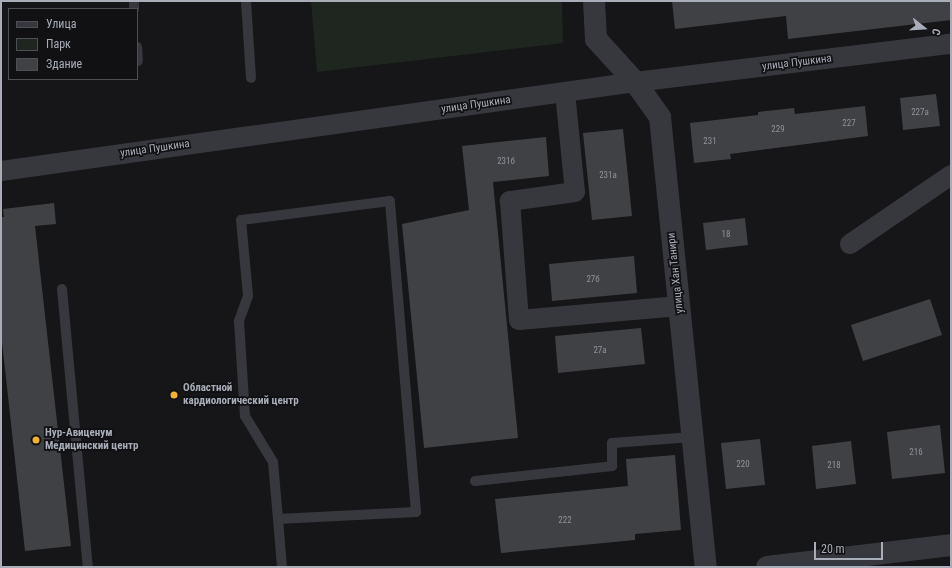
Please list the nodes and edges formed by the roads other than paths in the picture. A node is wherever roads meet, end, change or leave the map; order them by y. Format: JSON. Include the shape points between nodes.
{"nodes":[{"id":1,"x":246,"y":1,"type":"edge"},
{"id":2,"x":594,"y":1,"type":"edge"},
{"id":3,"x":951,"y":44,"type":"edge"},
{"id":4,"x":251,"y":78,"type":"dead end"},
{"id":5,"x":635,"y":82,"type":"junction"},
{"id":6,"x":565,"y":92,"type":"junction"},
{"id":7,"x":1,"y":171,"type":"edge"},
{"id":8,"x":951,"y":175,"type":"edge"},
{"id":9,"x":850,"y":244,"type":"dead end"},
{"id":10,"x":62,"y":289,"type":"dead end"},
{"id":11,"x":679,"y":306,"type":"junction"},
{"id":12,"x":693,"y":437,"type":"junction"},
{"id":13,"x":475,"y":481,"type":"dead end"},
{"id":14,"x":278,"y":519,"type":"junction"},
{"id":15,"x":951,"y":545,"type":"edge"},
{"id":16,"x":88,"y":567,"type":"edge"},
{"id":17,"x":282,"y":567,"type":"edge"},
{"id":18,"x":706,"y":567,"type":"edge"},
{"id":19,"x":767,"y":567,"type":"edge"}],
"edges":[{"from":1,"to":4,"type":"lane"},
{"from":2,"to":5,"type":"street","name":"улица Хан Танири","via":[[596,39]]},
{"from":3,"to":5,"type":"street","name":"улица Пушкина"},
{"from":5,"to":6,"type":"street","name":"улица Пушкина"},
{"from":5,"to":11,"type":"street","name":"улица Хан Танири","via":[[660,117]]},
{"from":6,"to":7,"type":"street","name":"улица Пушкина"},
{"from":6,"to":11,"type":"street","via":[[575,192],[510,201],[520,320]]},
{"from":8,"to":9,"type":"street"},
{"from":10,"to":16,"type":"lane"},
{"from":11,"to":12,"type":"street","name":"улица Хан Танири"},
{"from":12,"to":13,"type":"lane","via":[[612,443],[612,466]]},
{"from":12,"to":18,"type":"street","name":"улица Хан Танири"},
{"from":14,"to":14,"type":"lane","via":[[273,462],[245,416],[239,321],[248,296],[240,220],[390,201],[416,512]]},
{"from":14,"to":17,"type":"lane"},
{"from":15,"to":19,"type":"street"}]}
